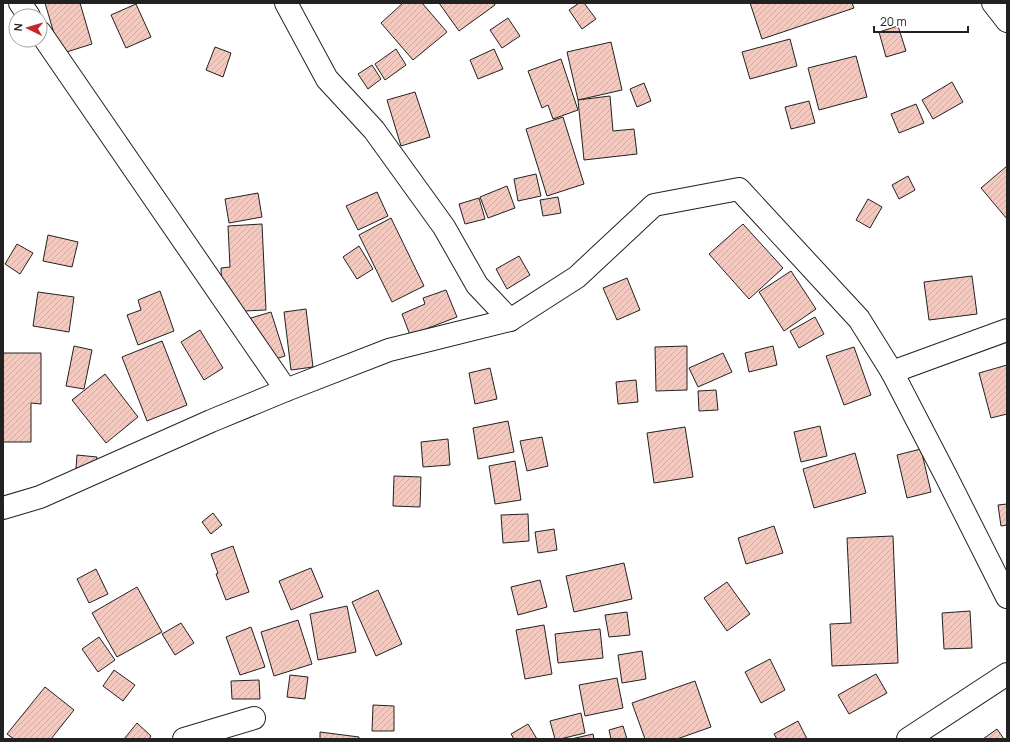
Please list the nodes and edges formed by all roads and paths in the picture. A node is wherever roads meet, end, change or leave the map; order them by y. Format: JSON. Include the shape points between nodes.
{"nodes":[{"id":1,"x":286,"y":3,"type":"edge"},
{"id":2,"x":993,"y":3,"type":"edge"},
{"id":3,"x":1007,"y":20,"type":"edge"},
{"id":4,"x":48,"y":44,"type":"edge"},
{"id":5,"x":510,"y":320,"type":"junction"},
{"id":6,"x":1007,"y":330,"type":"edge"},
{"id":7,"x":892,"y":372,"type":"junction"},
{"id":8,"x":286,"y":390,"type":"junction"},
{"id":9,"x":3,"y":508,"type":"edge"},
{"id":10,"x":1007,"y":597,"type":"edge"},
{"id":11,"x":1007,"y":674,"type":"edge"},
{"id":12,"x":254,"y":718,"type":"dead end"},
{"id":13,"x":184,"y":739,"type":"edge"},
{"id":14,"x":908,"y":739,"type":"edge"}],
"edges":[{"from":1,"to":5,"type":"street","via":[[327,79],[374,130],[444,227],[477,286]]},
{"from":2,"to":3,"type":"street"},
{"from":4,"to":8,"type":"street"},
{"from":5,"to":7,"type":"street","via":[[577,277],[654,206],[739,190],[859,319]]},
{"from":5,"to":8,"type":"street","via":[[389,350]]},
{"from":6,"to":7,"type":"street"},
{"from":7,"to":10,"type":"street"},
{"from":8,"to":9,"type":"street","via":[[40,497]]},
{"from":11,"to":14,"type":"street"},
{"from":12,"to":13,"type":"street"}]}
